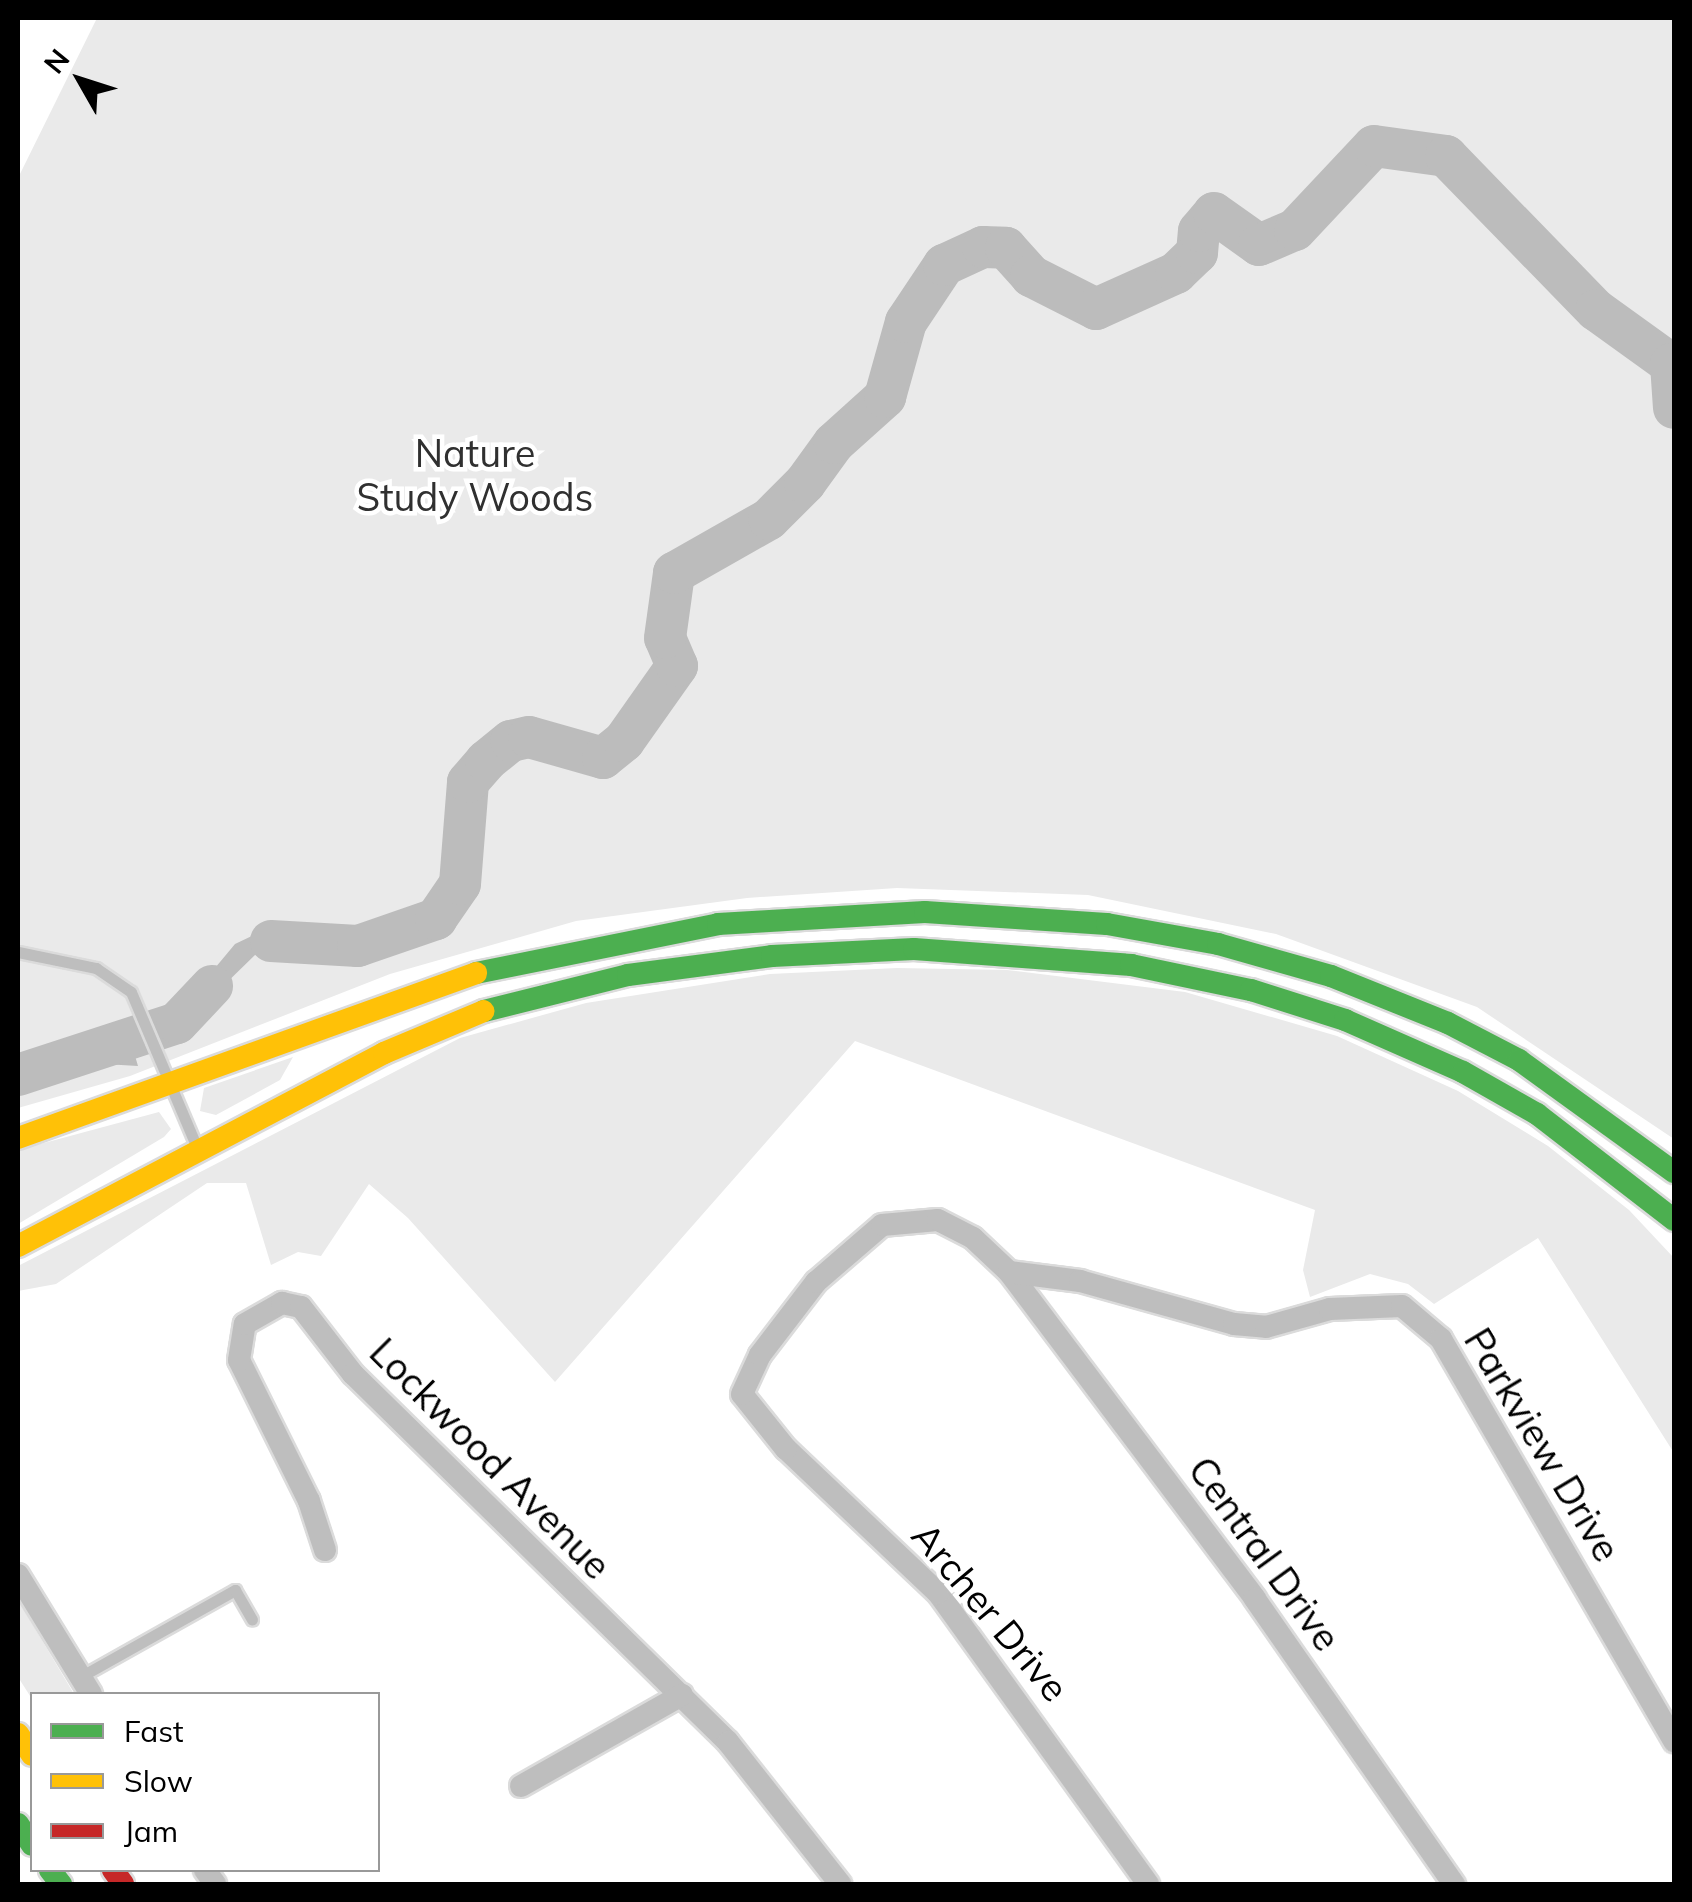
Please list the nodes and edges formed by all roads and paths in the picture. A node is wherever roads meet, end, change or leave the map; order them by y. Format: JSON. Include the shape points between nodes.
{"nodes":[{"id":1,"x":18,"y":952,"type":"edge"},
{"id":2,"x":172,"y":1085,"type":"junction"},
{"id":3,"x":18,"y":1138,"type":"edge"},
{"id":4,"x":198,"y":1151,"type":"junction"},
{"id":5,"x":1674,"y":1172,"type":"edge"},
{"id":6,"x":1674,"y":1220,"type":"edge"},
{"id":7,"x":18,"y":1246,"type":"edge"},
{"id":8,"x":1008,"y":1272,"type":"junction"},
{"id":9,"x":325,"y":1550,"type":"dead end"},
{"id":10,"x":18,"y":1575,"type":"edge"},
{"id":11,"x":252,"y":1620,"type":"dead end"},
{"id":12,"x":86,"y":1686,"type":"edge"},
{"id":13,"x":682,"y":1695,"type":"junction"},
{"id":14,"x":1674,"y":1741,"type":"edge"},
{"id":15,"x":521,"y":1786,"type":"dead end"},
{"id":16,"x":840,"y":1884,"type":"edge"},
{"id":17,"x":1148,"y":1884,"type":"edge"},
{"id":18,"x":1454,"y":1884,"type":"edge"}],
"edges":[{"from":1,"to":2,"type":"lane","via":[[96,968],[140,1004]]},
{"from":2,"to":3,"type":"highway"},
{"from":2,"to":4,"type":"lane"},
{"from":2,"to":5,"type":"highway","via":[[398,997],[556,952],[801,916],[1008,914],[1199,940],[1374,992],[1486,1041],[1554,1081]]},
{"from":4,"to":6,"type":"highway","via":[[384,1052],[538,995],[772,956],[1002,951],[1211,981],[1378,1034],[1537,1114]]},
{"from":4,"to":7,"type":"highway"},
{"from":8,"to":14,"type":"street","name":"Parkview Drive","via":[[1080,1281],[1266,1327],[1330,1309],[1402,1306],[1441,1340]]},
{"from":8,"to":17,"type":"street","name":"Archer Drive","via":[[973,1238],[938,1220],[898,1219],[856,1242],[742,1384],[750,1408],[938,1593]]},
{"from":8,"to":18,"type":"street","name":"Central Drive","via":[[1254,1598]]},
{"from":9,"to":13,"type":"street","name":"Lockwood Avenue","via":[[310,1501],[239,1360],[245,1324],[282,1302],[301,1307],[353,1374]]},
{"from":10,"to":12,"type":"street"},
{"from":11,"to":12,"type":"lane","via":[[234,1590]]},
{"from":13,"to":15,"type":"street"},
{"from":13,"to":16,"type":"street","name":"Lockwood Avenue","via":[[771,1791]]}]}
